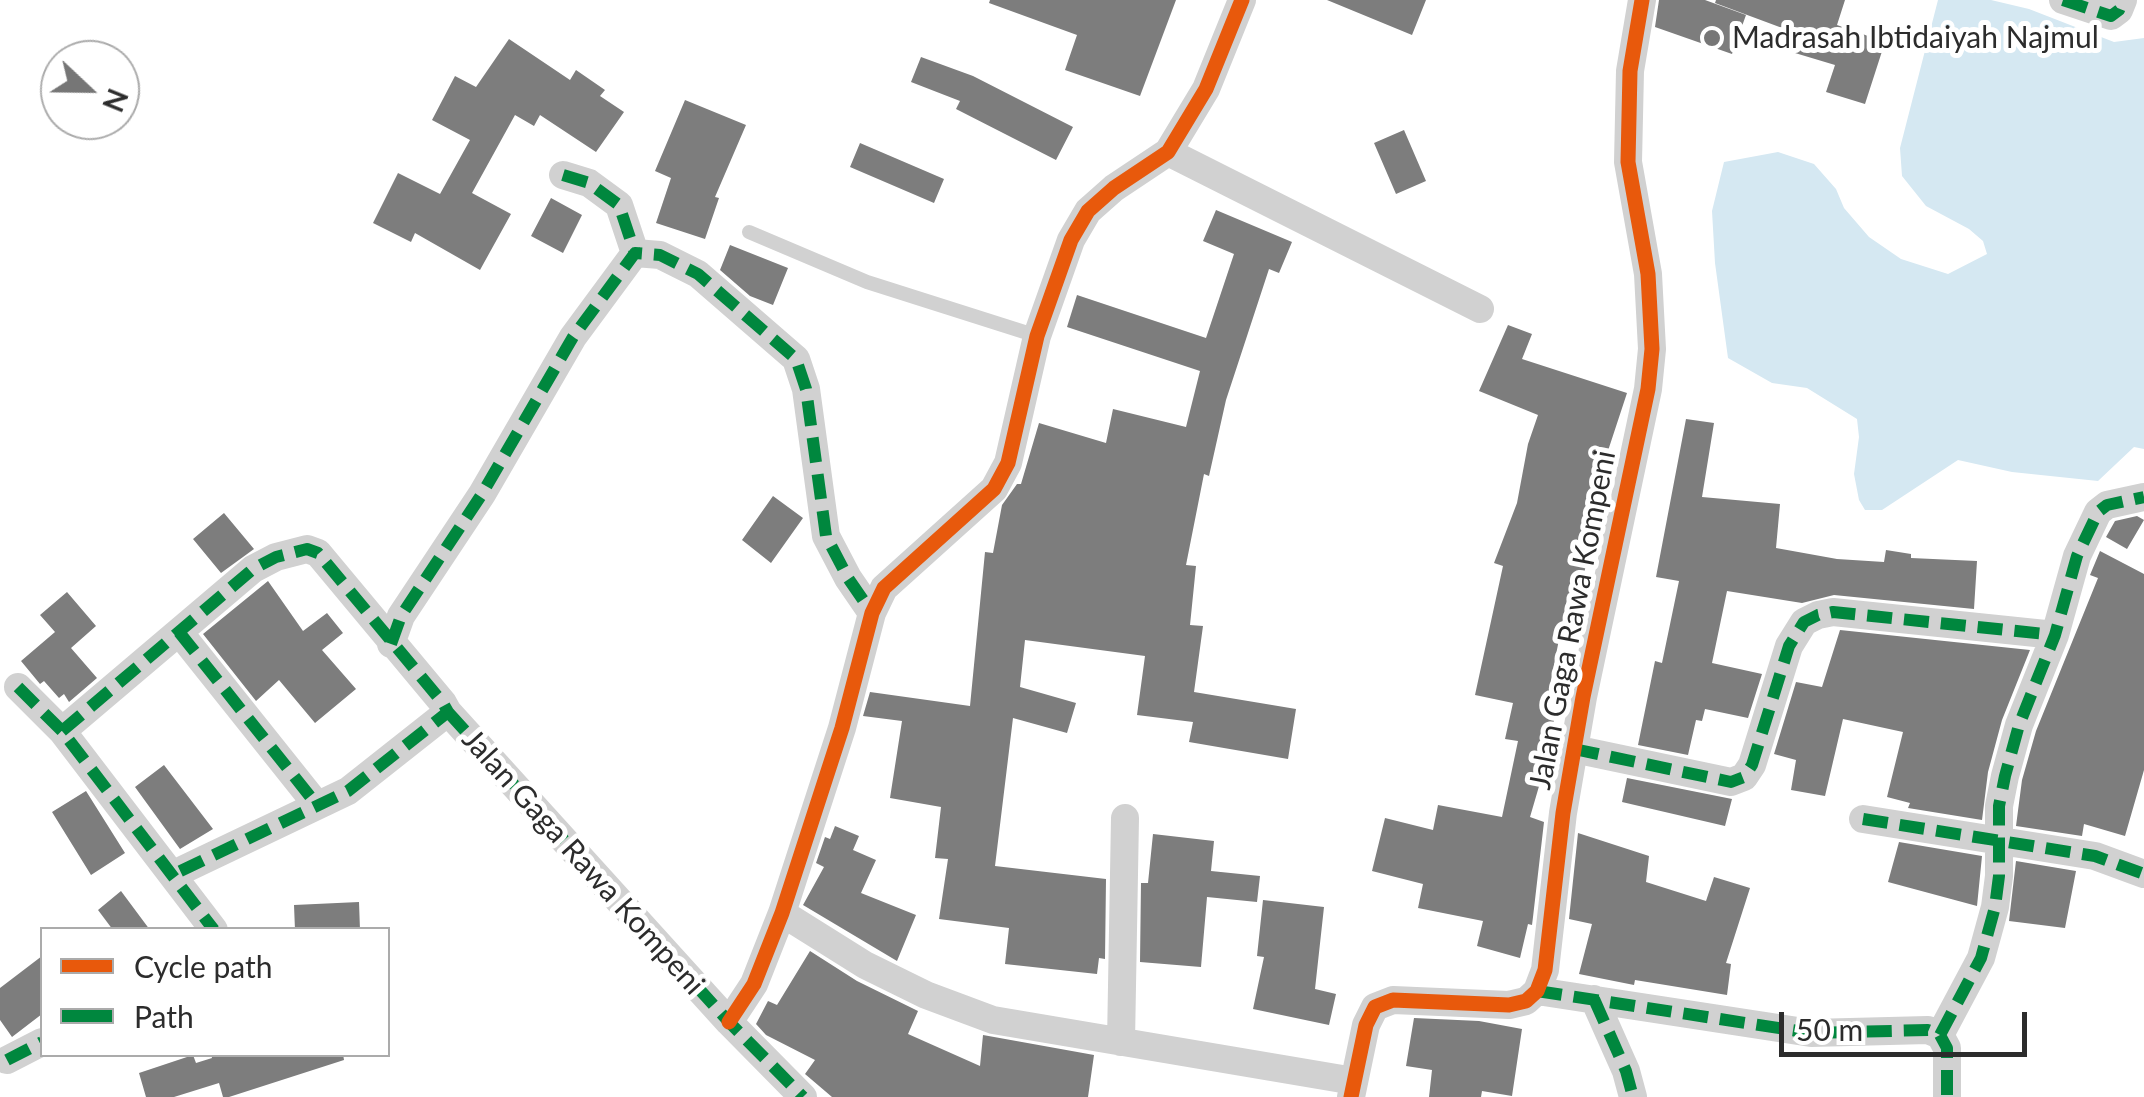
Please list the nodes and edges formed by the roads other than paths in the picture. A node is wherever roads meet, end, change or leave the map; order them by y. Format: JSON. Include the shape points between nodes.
{"nodes":[{"id":1,"x":1242,"y":0,"type":"edge"},
{"id":2,"x":1642,"y":0,"type":"edge"},
{"id":3,"x":2063,"y":0,"type":"edge"},
{"id":4,"x":2123,"y":0,"type":"edge"},
{"id":5,"x":1168,"y":152,"type":"junction"},
{"id":6,"x":563,"y":175,"type":"dead end"},
{"id":7,"x":750,"y":232,"type":"dead end"},
{"id":8,"x":635,"y":253,"type":"junction"},
{"id":9,"x":1480,"y":309,"type":"dead end"},
{"id":10,"x":1037,"y":336,"type":"junction"},
{"id":11,"x":2144,"y":497,"type":"edge"},
{"id":12,"x":872,"y":613,"type":"junction"},
{"id":13,"x":179,"y":632,"type":"junction"},
{"id":14,"x":2056,"y":635,"type":"junction"},
{"id":15,"x":391,"y":644,"type":"junction"},
{"id":16,"x":18,"y":687,"type":"dead end"},
{"id":17,"x":448,"y":712,"type":"junction"},
{"id":18,"x":62,"y":730,"type":"junction"},
{"id":19,"x":1574,"y":749,"type":"junction"},
{"id":20,"x":317,"y":805,"type":"junction"},
{"id":21,"x":1125,"y":818,"type":"dead end"},
{"id":22,"x":1863,"y":819,"type":"dead end"},
{"id":23,"x":1998,"y":840,"type":"junction"},
{"id":24,"x":2144,"y":874,"type":"edge"},
{"id":25,"x":172,"y":876,"type":"junction"},
{"id":26,"x":782,"y":914,"type":"junction"},
{"id":27,"x":212,"y":927,"type":"edge"},
{"id":28,"x":1537,"y":991,"type":"junction"},
{"id":29,"x":1594,"y":999,"type":"junction"},
{"id":30,"x":729,"y":1022,"type":"junction"},
{"id":31,"x":1940,"y":1035,"type":"junction"},
{"id":32,"x":1122,"y":1042,"type":"junction"},
{"id":33,"x":40,"y":1043,"type":"edge"},
{"id":34,"x":7,"y":1060,"type":"dead end"},
{"id":35,"x":1352,"y":1089,"type":"edge"},
{"id":36,"x":803,"y":1097,"type":"edge"},
{"id":37,"x":1633,"y":1097,"type":"edge"},
{"id":38,"x":1947,"y":1097,"type":"edge"}],
"edges":[{"from":1,"to":5,"type":"street","via":[[1206,89]]},
{"from":2,"to":19,"type":"street","name":"Jalan Gaga Rawa Kompeni","via":[[1628,133],[1652,349]]},
{"from":3,"to":4,"type":"street","via":[[2111,16]]},
{"from":5,"to":9,"type":"street"},
{"from":5,"to":10,"type":"street","via":[[1088,211]]},
{"from":6,"to":8,"type":"street","via":[[589,183],[620,205]]},
{"from":7,"to":10,"type":"lane","via":[[867,282]]},
{"from":8,"to":12,"type":"street","via":[[660,255],[698,274],[796,359],[826,536]]},
{"from":8,"to":15,"type":"street","via":[[573,337],[401,616]]},
{"from":10,"to":12,"type":"street","via":[[1008,463],[994,489],[901,570]]},
{"from":11,"to":14,"type":"street","via":[[2098,512],[2077,556]]},
{"from":12,"to":26,"type":"street"},
{"from":13,"to":15,"type":"street","name":"Jalan Gaga Rawa Kompeni","via":[[253,569],[312,549]]},
{"from":13,"to":18,"type":"street"},
{"from":13,"to":20,"type":"street"},
{"from":14,"to":19,"type":"street","name":"Jalan Gaga Rawa Kompeni","via":[[1818,614],[1804,622],[1789,646],[1744,777],[1731,782]]},
{"from":14,"to":23,"type":"street","via":[[2019,725],[1999,806]]},
{"from":15,"to":17,"type":"street","name":"Jalan Gaga Rawa Kompeni"},
{"from":16,"to":18,"type":"street"},
{"from":17,"to":20,"type":"street","via":[[382,767]]},
{"from":17,"to":30,"type":"street","name":"Jalan Gaga Rawa Kompeni"},
{"from":18,"to":25,"type":"street"},
{"from":19,"to":28,"type":"street","name":"Jalan Gaga Rawa Kompeni","via":[[1546,970]]},
{"from":20,"to":25,"type":"street"},
{"from":21,"to":32,"type":"street"},
{"from":22,"to":23,"type":"street"},
{"from":23,"to":24,"type":"street","via":[[2095,856]]},
{"from":23,"to":31,"type":"street","via":[[1995,907],[1980,958]]},
{"from":25,"to":27,"type":"street"},
{"from":26,"to":30,"type":"street","via":[[754,984]]},
{"from":26,"to":32,"type":"street","via":[[865,965],[992,1020]]},
{"from":28,"to":29,"type":"street"},
{"from":28,"to":35,"type":"street","via":[[1509,1005],[1393,1000],[1376,1007]]},
{"from":29,"to":31,"type":"street","via":[[1811,1033]]},
{"from":29,"to":37,"type":"street"},
{"from":30,"to":36,"type":"street","name":"Jalan Gaga Rawa Kompeni"},
{"from":31,"to":38,"type":"street","via":[[1947,1048]]},
{"from":32,"to":35,"type":"street"},
{"from":33,"to":34,"type":"street"}]}
